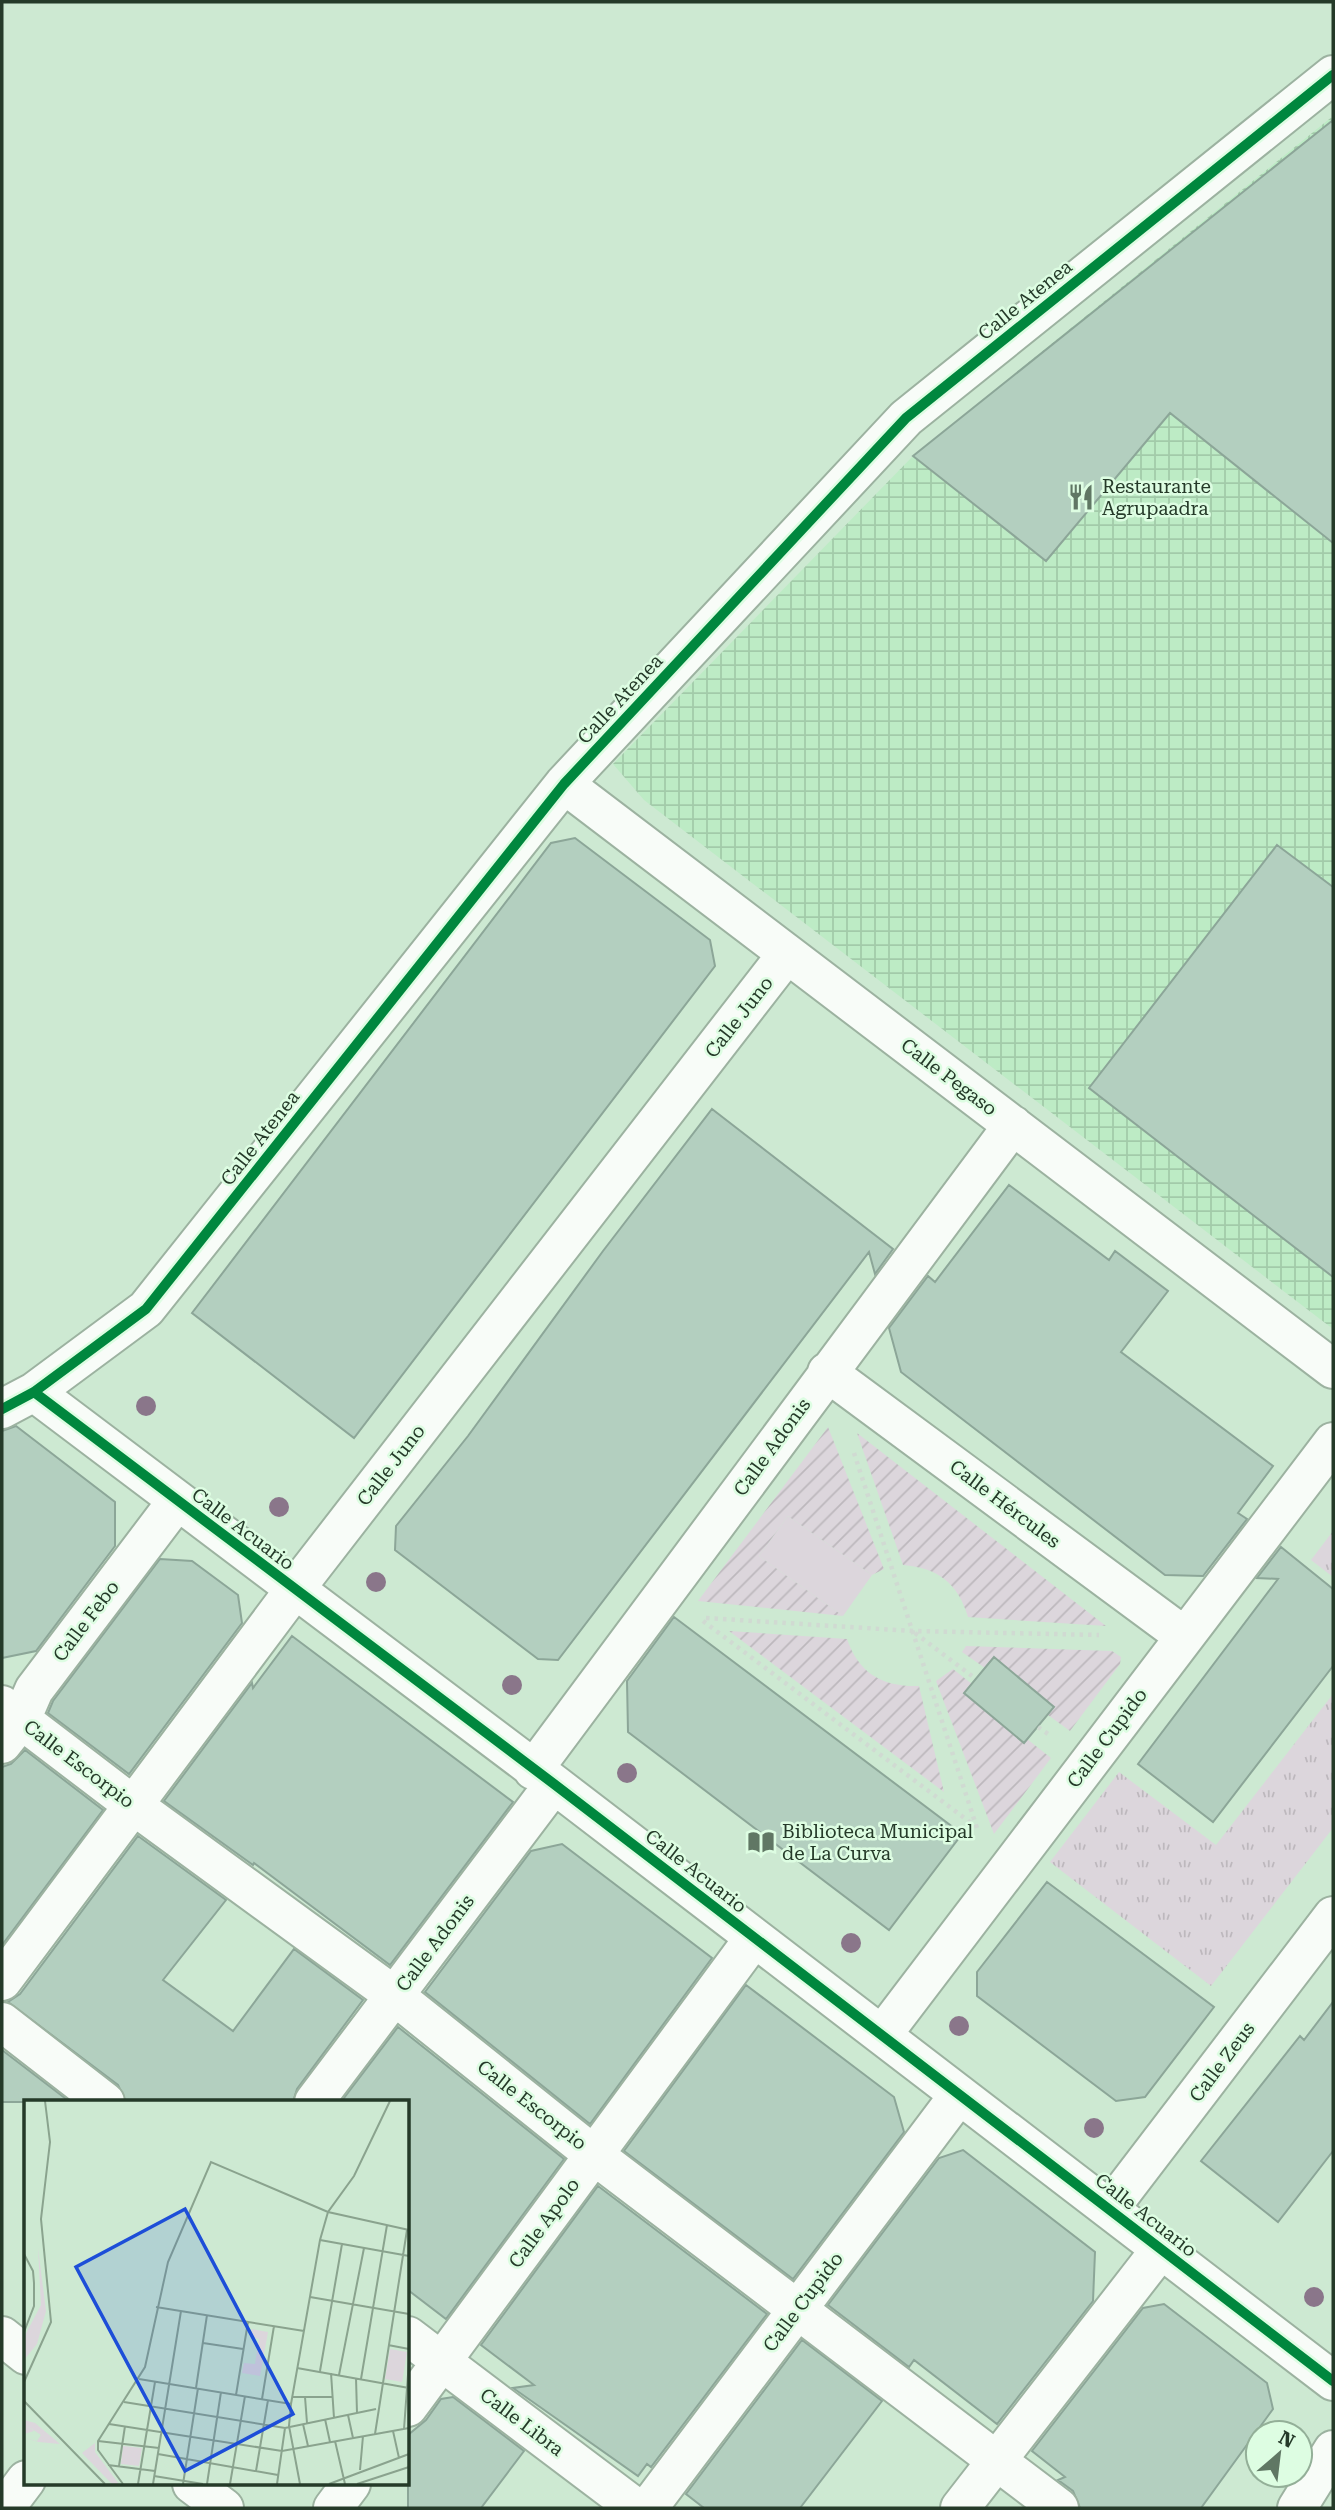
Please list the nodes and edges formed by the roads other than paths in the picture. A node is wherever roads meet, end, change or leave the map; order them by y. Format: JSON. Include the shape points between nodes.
{"nodes":[{"id":1,"x":1333,"y":75,"type":"edge"},
{"id":2,"x":564,"y":784,"type":"junction"},
{"id":3,"x":788,"y":954,"type":"junction"},
{"id":4,"x":1013,"y":1125,"type":"junction"},
{"id":5,"x":1333,"y":1369,"type":"edge"},
{"id":6,"x":827,"y":1372,"type":"junction"},
{"id":7,"x":18,"y":1400,"type":"edge"},
{"id":8,"x":1333,"y":1442,"type":"edge"},
{"id":9,"x":177,"y":1501,"type":"junction"},
{"id":10,"x":295,"y":1589,"type":"junction"},
{"id":11,"x":1184,"y":1636,"type":"junction"},
{"id":12,"x":8,"y":1723,"type":"edge"},
{"id":13,"x":543,"y":1777,"type":"junction"},
{"id":14,"x":133,"y":1805,"type":"junction"},
{"id":15,"x":1333,"y":1916,"type":"edge"},
{"id":16,"x":754,"y":1938,"type":"junction"},
{"id":17,"x":2,"y":1981,"type":"edge"},
{"id":18,"x":395,"y":1996,"type":"junction"},
{"id":19,"x":2,"y":2022,"type":"edge"},
{"id":20,"x":882,"y":2035,"type":"junction"},
{"id":21,"x":959,"y":2095,"type":"junction"},
{"id":22,"x":102,"y":2100,"type":"edge"},
{"id":23,"x":316,"y":2100,"type":"edge"},
{"id":24,"x":594,"y":2155,"type":"junction"},
{"id":25,"x":1110,"y":2208,"type":"junction"},
{"id":26,"x":1161,"y":2249,"type":"junction"},
{"id":27,"x":798,"y":2309,"type":"junction"},
{"id":28,"x":2,"y":2336,"type":"edge"},
{"id":29,"x":410,"y":2338,"type":"edge"},
{"id":30,"x":24,"y":2353,"type":"edge"},
{"id":31,"x":441,"y":2362,"type":"junction"},
{"id":32,"x":1333,"y":2381,"type":"edge"},
{"id":33,"x":410,"y":2404,"type":"edge"},
{"id":34,"x":1333,"y":2450,"type":"edge"},
{"id":35,"x":997,"y":2461,"type":"junction"},
{"id":36,"x":24,"y":2483,"type":"edge"},
{"id":37,"x":195,"y":2486,"type":"edge"},
{"id":38,"x":350,"y":2486,"type":"edge"},
{"id":39,"x":5,"y":2508,"type":"edge"},
{"id":40,"x":224,"y":2508,"type":"edge"},
{"id":41,"x":333,"y":2508,"type":"edge"},
{"id":42,"x":636,"y":2508,"type":"edge"},
{"id":43,"x":648,"y":2508,"type":"edge"},
{"id":44,"x":960,"y":2508,"type":"edge"},
{"id":45,"x":1059,"y":2508,"type":"edge"},
{"id":46,"x":1297,"y":2508,"type":"edge"}],
"edges":[{"from":1,"to":2,"type":"street","name":"Calle Atenea","via":[[906,418]]},
{"from":2,"to":3,"type":"street","name":"Calle Pegaso"},
{"from":2,"to":7,"type":"street","name":"Calle Atenea","via":[[146,1309]]},
{"from":3,"to":4,"type":"street","name":"Calle Pegaso"},
{"from":3,"to":10,"type":"street","name":"Calle Juno"},
{"from":4,"to":5,"type":"street","name":"Calle Pegaso"},
{"from":4,"to":6,"type":"street","name":"Calle Adonis"},
{"from":6,"to":11,"type":"street","name":"Calle Hércules"},
{"from":6,"to":13,"type":"street","name":"Calle Adonis"},
{"from":7,"to":9,"type":"street","name":"Calle Acuario"},
{"from":8,"to":11,"type":"street","name":"Calle Cupido"},
{"from":9,"to":10,"type":"street","name":"Calle Acuario"},
{"from":9,"to":12,"type":"street","name":"Calle Febo"},
{"from":10,"to":13,"type":"street","name":"Calle Acuario"},
{"from":10,"to":14,"type":"street","name":"Calle Juno"},
{"from":11,"to":20,"type":"street","name":"Calle Cupido"},
{"from":12,"to":14,"type":"street","name":"Calle Escorpio"},
{"from":13,"to":16,"type":"street","name":"Calle Acuario"},
{"from":13,"to":18,"type":"street","name":"Calle Adonis"},
{"from":14,"to":17,"type":"street","name":"Calle Juno"},
{"from":14,"to":18,"type":"street","name":"Calle Escorpio"},
{"from":15,"to":25,"type":"street","name":"Calle Zeus"},
{"from":16,"to":20,"type":"street","name":"Calle Acuario"},
{"from":16,"to":24,"type":"street","name":"Calle Apolo"},
{"from":18,"to":23,"type":"street","name":"Calle Adonis"},
{"from":18,"to":24,"type":"street","name":"Calle Escorpio"},
{"from":19,"to":22,"type":"street"},
{"from":20,"to":21,"type":"street","name":"Calle Acuario"},
{"from":21,"to":25,"type":"street","name":"Calle Acuario"},
{"from":21,"to":27,"type":"street","name":"Calle Cupido"},
{"from":24,"to":27,"type":"street","name":"Calle Escorpio"},
{"from":24,"to":31,"type":"street","name":"Calle Apolo"},
{"from":25,"to":26,"type":"street","name":"Calle Acuario"},
{"from":26,"to":32,"type":"street","name":"Calle Acuario"},
{"from":26,"to":35,"type":"street"},
{"from":27,"to":35,"type":"street","name":"Calle Escorpio"},
{"from":27,"to":43,"type":"street","name":"Calle Cupido"},
{"from":28,"to":30,"type":"street"},
{"from":29,"to":31,"type":"street","name":"Calle Libra"},
{"from":31,"to":33,"type":"street","name":"Calle Apolo"},
{"from":31,"to":42,"type":"street","name":"Calle Libra"},
{"from":34,"to":46,"type":"street"},
{"from":35,"to":44,"type":"street"},
{"from":35,"to":45,"type":"street","name":"Calle Escorpio"},
{"from":36,"to":39,"type":"street"},
{"from":37,"to":40,"type":"street"},
{"from":38,"to":41,"type":"street"}]}
